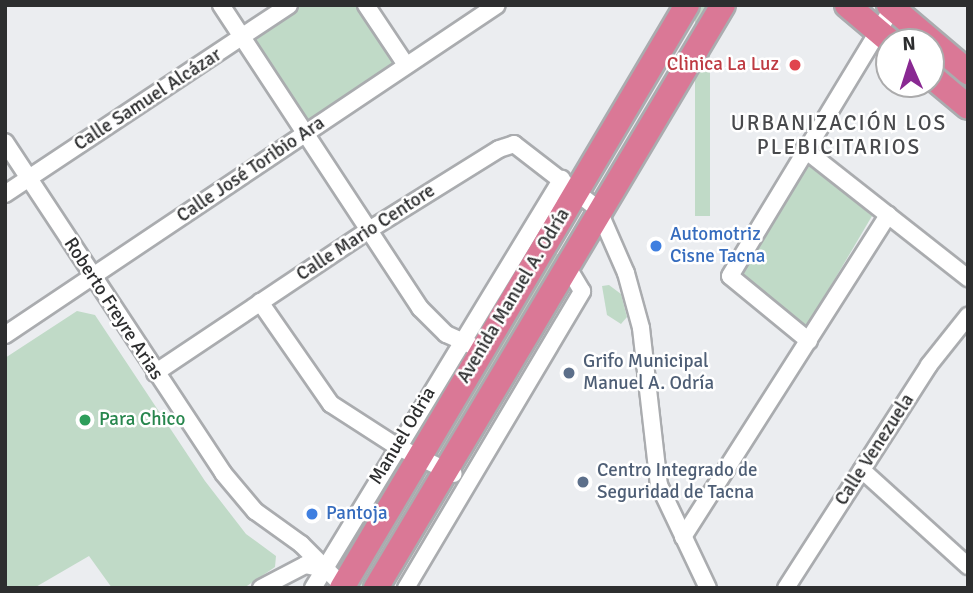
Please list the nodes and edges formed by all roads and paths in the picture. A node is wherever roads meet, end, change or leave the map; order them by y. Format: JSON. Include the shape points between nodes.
{"nodes":[{"id":1,"x":221,"y":5,"type":"edge"},
{"id":2,"x":289,"y":5,"type":"edge"},
{"id":3,"x":366,"y":5,"type":"edge"},
{"id":4,"x":497,"y":5,"type":"edge"},
{"id":5,"x":687,"y":5,"type":"edge"},
{"id":6,"x":723,"y":5,"type":"edge"},
{"id":7,"x":847,"y":5,"type":"edge"},
{"id":8,"x":892,"y":6,"type":"edge"},
{"id":9,"x":887,"y":28,"type":"edge"},
{"id":10,"x":875,"y":29,"type":"edge"},
{"id":11,"x":242,"y":38,"type":"junction"},
{"id":12,"x":875,"y":52,"type":"edge"},
{"id":13,"x":406,"y":65,"type":"junction"},
{"id":14,"x":968,"y":72,"type":"edge"},
{"id":15,"x":945,"y":88,"type":"edge"},
{"id":16,"x":968,"y":107,"type":"edge"},
{"id":17,"x":304,"y":134,"type":"junction"},
{"id":18,"x":5,"y":142,"type":"edge"},
{"id":19,"x":804,"y":149,"type":"junction"},
{"id":20,"x":29,"y":178,"type":"junction"},
{"id":21,"x":570,"y":185,"type":"junction"},
{"id":22,"x":5,"y":194,"type":"edge"},
{"id":23,"x":598,"y":209,"type":"junction"},
{"id":24,"x":888,"y":215,"type":"junction"},
{"id":25,"x":369,"y":230,"type":"junction"},
{"id":26,"x":566,"y":264,"type":"junction"},
{"id":27,"x":93,"y":278,"type":"junction"},
{"id":28,"x":968,"y":278,"type":"edge"},
{"id":29,"x":260,"y":302,"type":"junction"},
{"id":30,"x":968,"y":316,"type":"edge"},
{"id":31,"x":5,"y":335,"type":"edge"},
{"id":32,"x":809,"y":341,"type":"junction"},
{"id":33,"x":472,"y":345,"type":"junction"},
{"id":34,"x":155,"y":373,"type":"junction"},
{"id":35,"x":396,"y":446,"type":"junction"},
{"id":36,"x":419,"y":457,"type":"junction"},
{"id":37,"x":445,"y":470,"type":"junction"},
{"id":38,"x":862,"y":470,"type":"junction"},
{"id":39,"x":469,"y":481,"type":"junction"},
{"id":40,"x":683,"y":537,"type":"junction"},
{"id":41,"x":968,"y":566,"type":"edge"},
{"id":42,"x":324,"y":569,"type":"junction"},
{"id":43,"x":343,"y":587,"type":"edge"},
{"id":44,"x":261,"y":588,"type":"edge"},
{"id":45,"x":313,"y":588,"type":"edge"},
{"id":46,"x":376,"y":588,"type":"edge"},
{"id":47,"x":406,"y":588,"type":"edge"},
{"id":48,"x":708,"y":588,"type":"edge"},
{"id":49,"x":786,"y":588,"type":"edge"}],
"edges":[{"from":1,"to":11,"type":"street"},
{"from":2,"to":11,"type":"street","name":"Calle Samuel Alcázar"},
{"from":3,"to":13,"type":"street"},
{"from":4,"to":13,"type":"street","name":"Calle José Toribio Ara"},
{"from":5,"to":21,"type":"highway","name":"Avenida Manuel A. Odría"},
{"from":6,"to":23,"type":"highway","name":"Avenida Manuel A. Odría"},
{"from":7,"to":10,"type":"highway"},
{"from":8,"to":9,"type":"street"},
{"from":8,"to":14,"type":"highway"},
{"from":11,"to":17,"type":"street"},
{"from":11,"to":20,"type":"street","name":"Calle Samuel Alcázar"},
{"from":12,"to":19,"type":"street"},
{"from":13,"to":17,"type":"street","name":"Calle José Toribio Ara"},
{"from":15,"to":16,"type":"highway"},
{"from":17,"to":25,"type":"street"},
{"from":17,"to":27,"type":"street","name":"Calle José Toribio Ara"},
{"from":18,"to":20,"type":"street","name":"Roberto Freyre Arias"},
{"from":19,"to":24,"type":"street"},
{"from":19,"to":32,"type":"street","via":[[730,276]]},
{"from":20,"to":22,"type":"street","name":"Calle Samuel Alcázar"},
{"from":20,"to":27,"type":"street","name":"Roberto Freyre Arias"},
{"from":21,"to":23,"type":"street"},
{"from":21,"to":25,"type":"street","name":"Calle Mario Centore","via":[[514,144]]},
{"from":21,"to":33,"type":"highway","name":"Avenida Manuel A. Odría"},
{"from":23,"to":26,"type":"highway","name":"Avenida Manuel A. Odría"},
{"from":23,"to":40,"type":"street","via":[[626,273],[641,328],[649,365],[655,466]]},
{"from":24,"to":28,"type":"street"},
{"from":24,"to":32,"type":"street"},
{"from":25,"to":29,"type":"street","name":"Calle Mario Centore"},
{"from":25,"to":33,"type":"street","via":[[420,308],[446,334]]},
{"from":26,"to":37,"type":"highway","name":"Avenida Manuel A. Odría"},
{"from":26,"to":39,"type":"street","name":"Avenida Manuel A. Odría","via":[[582,291]]},
{"from":27,"to":31,"type":"street","name":"Calle José Toribio Ara"},
{"from":27,"to":34,"type":"street","name":"Roberto Freyre Arias"},
{"from":29,"to":34,"type":"street","name":"Calle Mario Centore"},
{"from":29,"to":35,"type":"street","via":[[331,404]]},
{"from":30,"to":38,"type":"street","name":"Calle Venezuela","via":[[929,365]]},
{"from":32,"to":40,"type":"street"},
{"from":33,"to":35,"type":"street","name":"Manuel Odria"},
{"from":33,"to":36,"type":"highway","name":"Avenida Manuel A. Odría"},
{"from":34,"to":42,"type":"street","name":"Roberto Freyre Arias","via":[[240,495]]},
{"from":35,"to":36,"type":"street"},
{"from":35,"to":42,"type":"street","name":"Manuel Odria"},
{"from":36,"to":37,"type":"street"},
{"from":36,"to":43,"type":"highway","name":"Avenida Manuel A. Odría"},
{"from":37,"to":39,"type":"street"},
{"from":37,"to":46,"type":"highway","name":"Avenida Manuel A. Odría"},
{"from":38,"to":41,"type":"street"},
{"from":38,"to":49,"type":"street","name":"Calle Venezuela"},
{"from":39,"to":47,"type":"street","name":"Avenida Manuel A. Odría"},
{"from":40,"to":48,"type":"street"},
{"from":42,"to":43,"type":"street","name":"Roberto Freyre Arias"},
{"from":42,"to":44,"type":"street","via":[[305,565]]},
{"from":42,"to":45,"type":"street","name":"Manuel Odria"}]}
